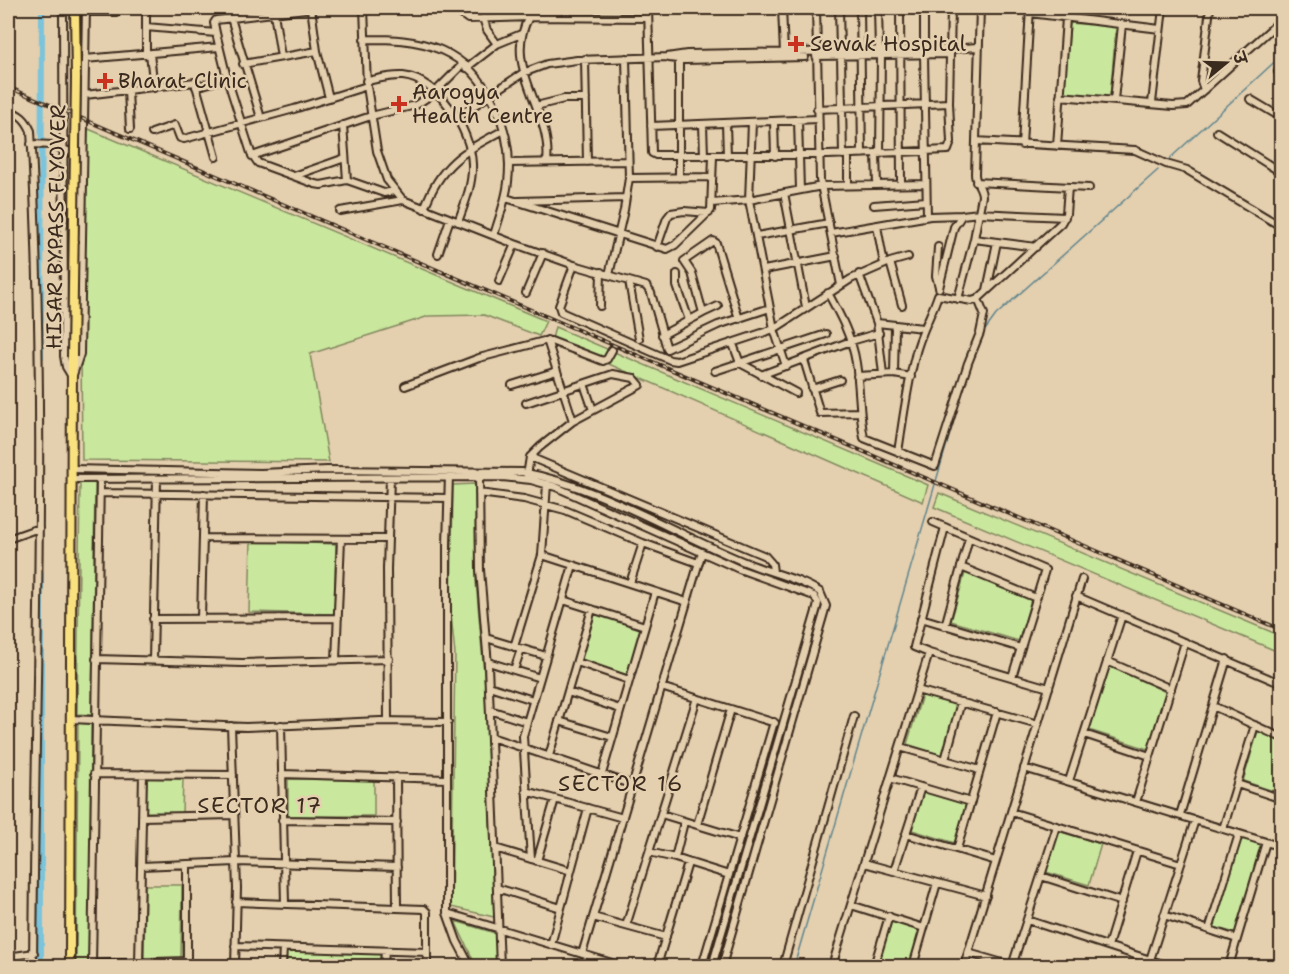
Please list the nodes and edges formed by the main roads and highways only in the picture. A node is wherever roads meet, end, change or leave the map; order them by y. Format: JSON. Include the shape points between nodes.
{"nodes":[{"id":1,"x":75,"y":8,"type":"edge"},
{"id":2,"x":70,"y":966,"type":"edge"}],
"edges":[{"from":1,"to":2,"type":"main road","name":"HISAR BYPASS FLYOVER","bridge":true}]}
